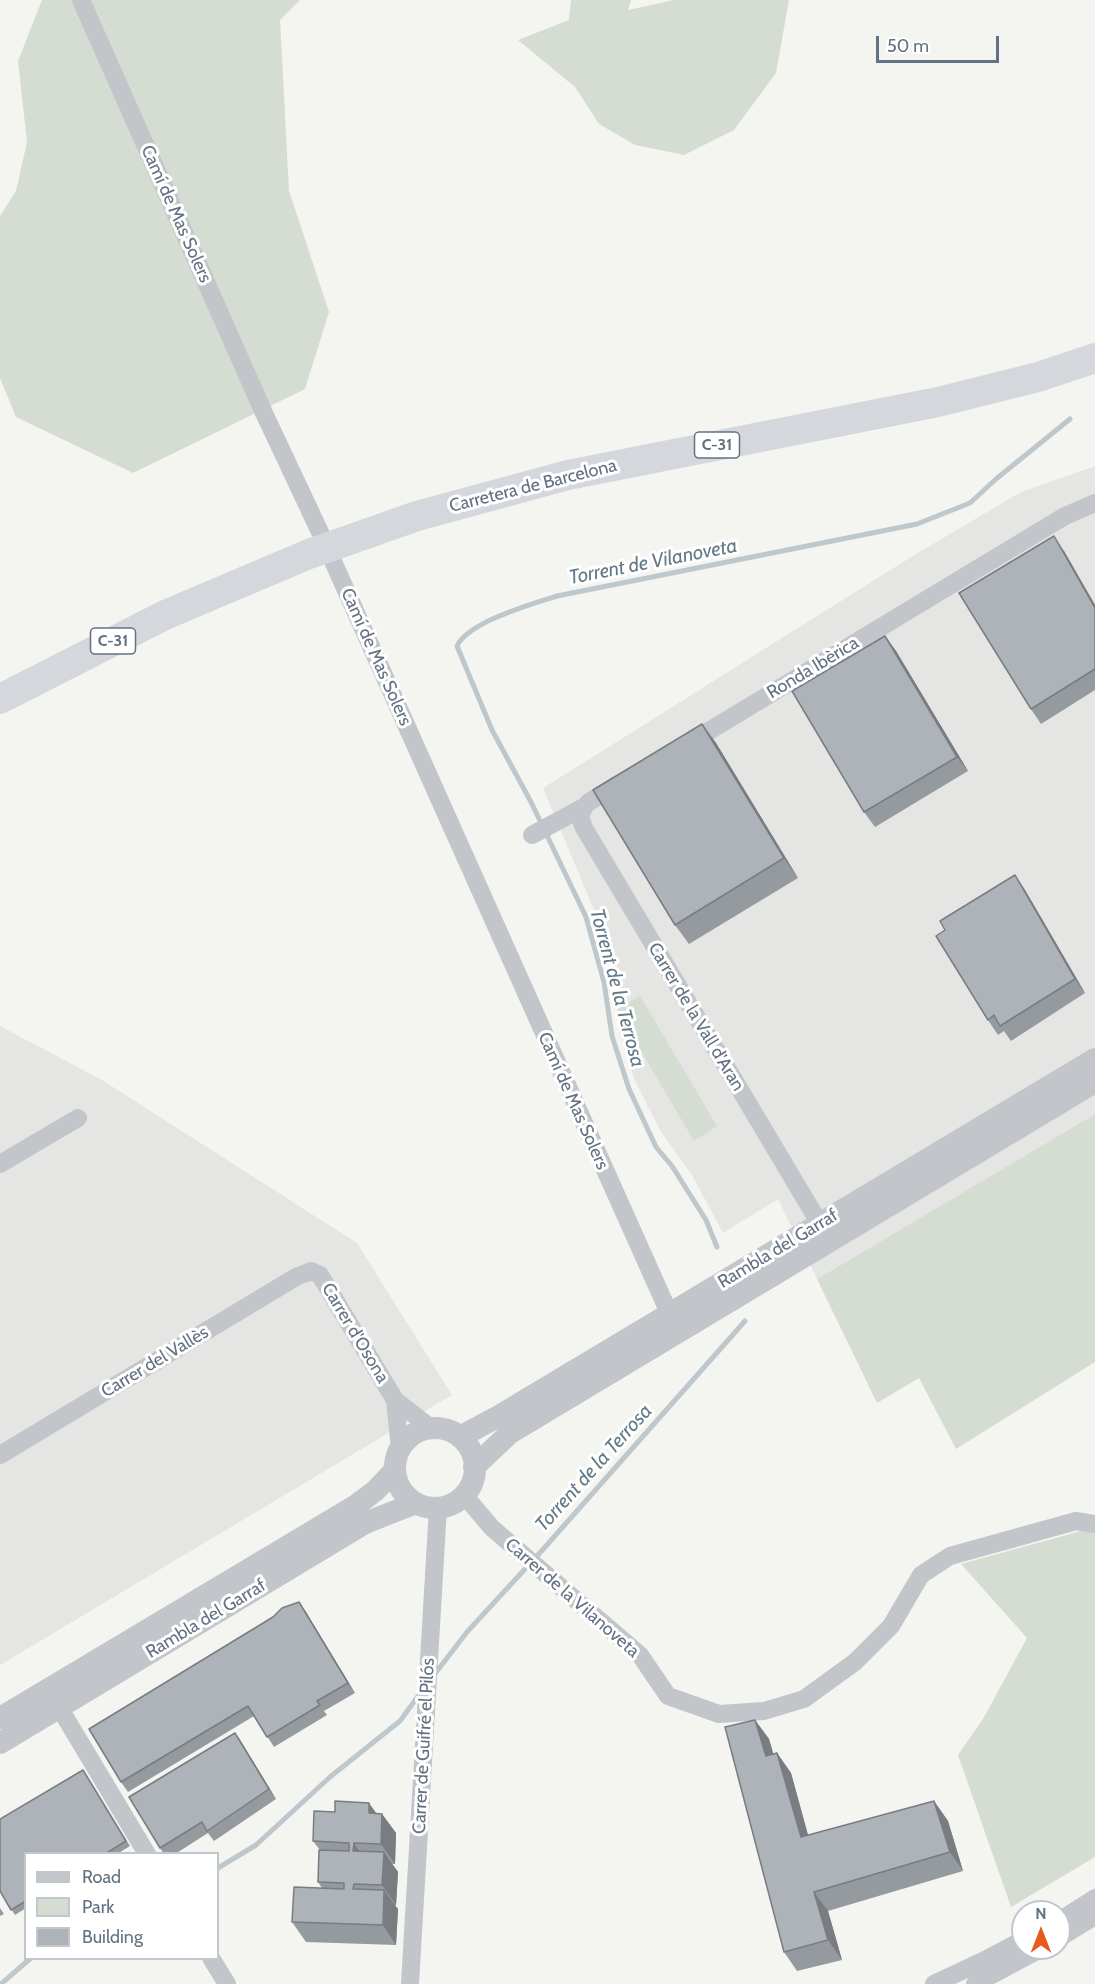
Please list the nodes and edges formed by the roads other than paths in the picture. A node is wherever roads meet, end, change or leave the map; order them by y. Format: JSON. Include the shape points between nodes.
{"nodes":[{"id":1,"x":81,"y":0,"type":"edge"},
{"id":2,"x":1095,"y":358,"type":"edge"},
{"id":3,"x":1095,"y":503,"type":"edge"},
{"id":4,"x":0,"y":699,"type":"edge"},
{"id":5,"x":671,"y":753,"type":"edge"},
{"id":6,"x":630,"y":777,"type":"edge"},
{"id":7,"x":584,"y":807,"type":"junction"},
{"id":8,"x":532,"y":835,"type":"dead end"},
{"id":9,"x":1095,"y":1059,"type":"edge"},
{"id":10,"x":1095,"y":1082,"type":"edge"},
{"id":11,"x":78,"y":1118,"type":"dead end"},
{"id":12,"x":0,"y":1164,"type":"edge"},
{"id":13,"x":820,"y":1224,"type":"junction"},
{"id":14,"x":311,"y":1271,"type":"joint"},
{"id":15,"x":732,"y":1288,"type":"junction"},
{"id":16,"x":670,"y":1315,"type":"junction"},
{"id":17,"x":395,"y":1400,"type":"junction"},
{"id":18,"x":431,"y":1428,"type":"junction"},
{"id":19,"x":460,"y":1437,"type":"junction"},
{"id":20,"x":0,"y":1455,"type":"edge"},
{"id":21,"x":398,"y":1460,"type":"junction"},
{"id":22,"x":474,"y":1467,"type":"junction"},
{"id":23,"x":464,"y":1495,"type":"junction"},
{"id":24,"x":416,"y":1503,"type":"junction"},
{"id":25,"x":438,"y":1507,"type":"junction"},
{"id":26,"x":1095,"y":1524,"type":"edge"},
{"id":27,"x":59,"y":1707,"type":"junction"},
{"id":28,"x":0,"y":1718,"type":"edge"},
{"id":29,"x":0,"y":1743,"type":"edge"},
{"id":30,"x":146,"y":1852,"type":"edge"},
{"id":31,"x":1095,"y":1898,"type":"edge"},
{"id":32,"x":1071,"y":1913,"type":"edge"},
{"id":33,"x":1095,"y":1916,"type":"edge"},
{"id":34,"x":1071,"y":1931,"type":"edge"},
{"id":35,"x":1011,"y":1947,"type":"edge"},
{"id":36,"x":212,"y":1960,"type":"edge"},
{"id":37,"x":1020,"y":1960,"type":"edge"},
{"id":38,"x":226,"y":1984,"type":"edge"},
{"id":39,"x":410,"y":1984,"type":"edge"},
{"id":40,"x":934,"y":1984,"type":"edge"},
{"id":41,"x":975,"y":1984,"type":"edge"}],
"edges":[{"from":1,"to":16,"type":"street","name":"Camí de Mas Solers"},
{"from":2,"to":4,"type":"highway","name":"Carretera de Barcelona","number":"C-31","via":[[938,402],[557,477],[417,516],[309,554],[165,615]]},
{"from":3,"to":5,"type":"street","name":"Ronda Ibèrica","via":[[1065,516]]},
{"from":6,"to":7,"type":"street"},
{"from":7,"to":8,"type":"street"},
{"from":7,"to":13,"type":"street","name":"Carrer de la Vall d'Aran","via":[[580,817],[584,828]]},
{"from":9,"to":13,"type":"street","name":"Rambla del Garraf"},
{"from":10,"to":15,"type":"street","name":"Rambla del Garraf"},
{"from":11,"to":12,"type":"street"},
{"from":13,"to":15,"type":"street","name":"Rambla del Garraf"},
{"from":14,"to":17,"type":"street","name":"Carrer d'Osona","via":[[320,1275]]},
{"from":14,"to":20,"type":"street","name":"Carrer del Vallès"},
{"from":15,"to":16,"type":"street","name":"Rambla del Garraf"},
{"from":15,"to":22,"type":"street","name":"Rambla del Garraf","via":[[510,1433]]},
{"from":16,"to":19,"type":"street","name":"Rambla del Garraf"},
{"from":17,"to":18,"type":"street","name":"Carrer d'Osona"},
{"from":17,"to":21,"type":"street","name":"Carrer d'Osona"},
{"from":18,"to":19,"type":"street"},
{"from":18,"to":21,"type":"street","name":"Rambla del Garraf","via":[[413,1435]]},
{"from":19,"to":22,"type":"street","via":[[470,1450]]},
{"from":21,"to":24,"type":"street","via":[[401,1489]]},
{"from":21,"to":28,"type":"street","name":"Rambla del Garraf","via":[[375,1491],[355,1506]]},
{"from":22,"to":23,"type":"street","name":"Rambla del Garraf","via":[[473,1479]]},
{"from":23,"to":25,"type":"street","via":[[454,1503]]},
{"from":23,"to":26,"type":"street","name":"Carrer de la Vilanoveta","via":[[492,1528],[640,1655],[668,1696],[719,1714],[764,1711],[804,1699],[855,1662],[891,1626],[921,1575],[950,1556],[1076,1521]]},
{"from":24,"to":25,"type":"street"},
{"from":24,"to":27,"type":"street","name":"Rambla del Garraf","via":[[365,1524]]},
{"from":25,"to":39,"type":"street","name":"Carrer de Guifré el Pilós"},
{"from":27,"to":29,"type":"street","name":"Rambla del Garraf"},
{"from":27,"to":30,"type":"street"},
{"from":31,"to":32,"type":"street"},
{"from":33,"to":34,"type":"street"},
{"from":35,"to":40,"type":"street"},
{"from":36,"to":38,"type":"street"},
{"from":37,"to":41,"type":"street"}]}
